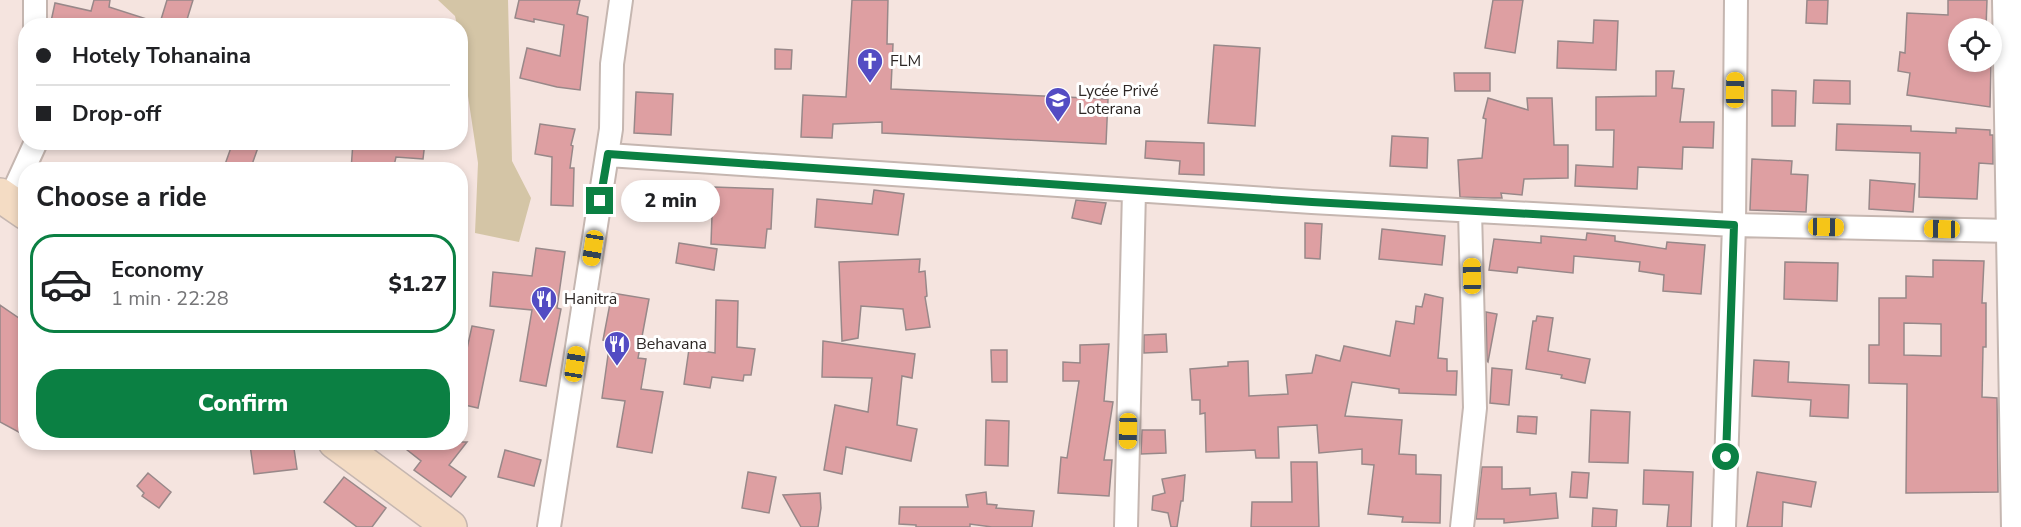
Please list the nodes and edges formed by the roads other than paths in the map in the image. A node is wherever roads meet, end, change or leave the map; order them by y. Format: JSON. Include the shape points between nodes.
{"nodes":[{"id":1,"x":34,"y":0,"type":"edge"},
{"id":2,"x":621,"y":0,"type":"edge"},
{"id":3,"x":1736,"y":0,"type":"edge"},
{"id":4,"x":2007,"y":0,"type":"edge"},
{"id":5,"x":35,"y":18,"type":"edge"},
{"id":6,"x":608,"y":154,"type":"junction"},
{"id":7,"x":18,"y":188,"type":"edge"},
{"id":8,"x":1134,"y":191,"type":"junction"},
{"id":9,"x":12,"y":203,"type":"edge"},
{"id":10,"x":1470,"y":211,"type":"junction"},
{"id":11,"x":1734,"y":225,"type":"junction"},
{"id":12,"x":2011,"y":231,"type":"junction"},
{"id":13,"x":346,"y":450,"type":"edge"},
{"id":14,"x":450,"y":527,"type":"edge"},
{"id":15,"x":549,"y":527,"type":"edge"},
{"id":16,"x":1126,"y":527,"type":"edge"},
{"id":17,"x":1462,"y":527,"type":"edge"},
{"id":18,"x":1724,"y":527,"type":"edge"},
{"id":19,"x":2016,"y":527,"type":"edge"}],
"edges":[{"from":1,"to":5,"type":"street"},
{"from":2,"to":6,"type":"street","via":[[612,64]]},
{"from":3,"to":11,"type":"street"},
{"from":4,"to":12,"type":"street"},
{"from":6,"to":8,"type":"street"},
{"from":6,"to":15,"type":"street"},
{"from":7,"to":9,"type":"street"},
{"from":8,"to":10,"type":"street"},
{"from":8,"to":16,"type":"street"},
{"from":10,"to":11,"type":"street"},
{"from":10,"to":17,"type":"street","via":[[1474,408]]},
{"from":11,"to":12,"type":"street"},
{"from":11,"to":18,"type":"street"},
{"from":12,"to":19,"type":"street"},
{"from":13,"to":14,"type":"main road"}]}
